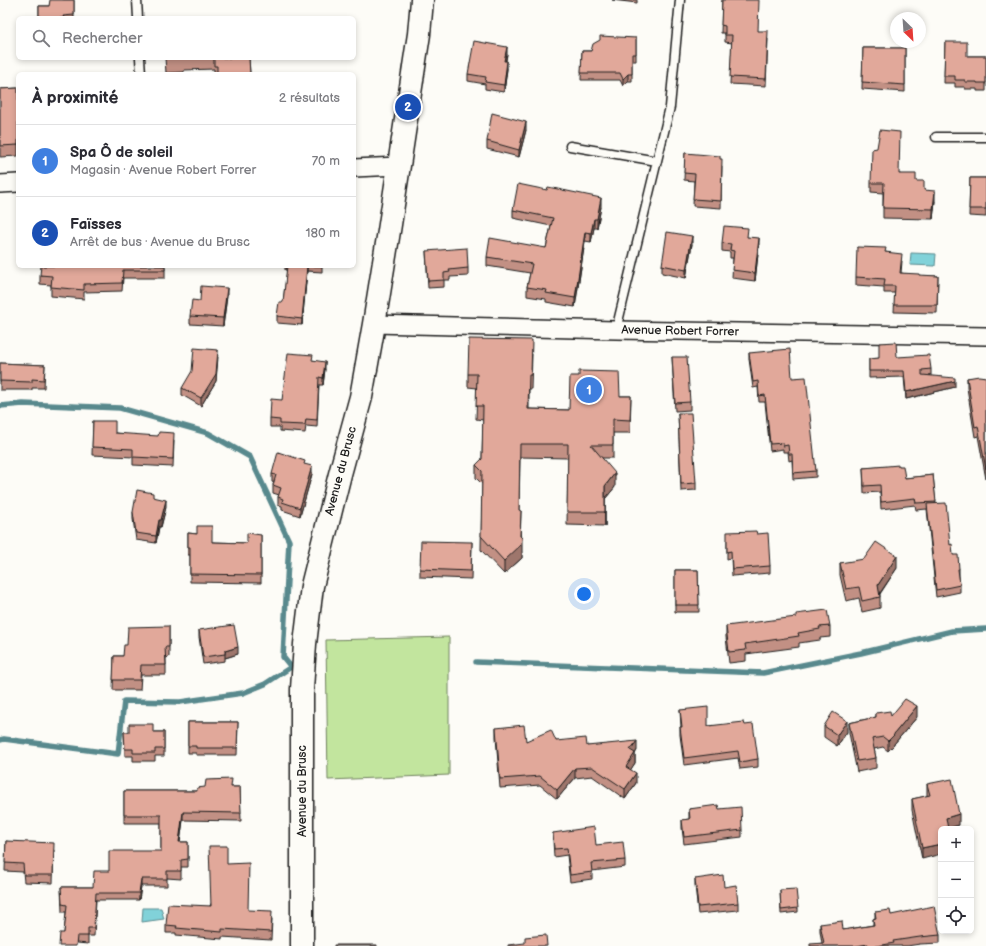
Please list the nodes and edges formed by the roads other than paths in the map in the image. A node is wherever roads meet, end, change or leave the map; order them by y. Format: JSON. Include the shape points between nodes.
{"nodes":[{"id":1,"x":138,"y":0,"type":"edge"},
{"id":2,"x":422,"y":0,"type":"edge"},
{"id":3,"x":680,"y":0,"type":"edge"},
{"id":4,"x":138,"y":16,"type":"edge"},
{"id":5,"x":140,"y":60,"type":"edge"},
{"id":6,"x":141,"y":72,"type":"edge"},
{"id":7,"x":936,"y":137,"type":"dead end"},
{"id":8,"x":986,"y":137,"type":"edge"},
{"id":9,"x":570,"y":146,"type":"dead end"},
{"id":10,"x":657,"y":161,"type":"junction"},
{"id":11,"x":398,"y":166,"type":"junction"},
{"id":12,"x":356,"y":168,"type":"edge"},
{"id":13,"x":16,"y":183,"type":"edge"},
{"id":14,"x":0,"y":184,"type":"edge"},
{"id":15,"x":374,"y":324,"type":"junction"},
{"id":16,"x":616,"y":330,"type":"junction"},
{"id":17,"x":986,"y":336,"type":"edge"},
{"id":18,"x":302,"y":946,"type":"edge"}],
"edges":[{"from":1,"to":4,"type":"lane"},
{"from":2,"to":11,"type":"street","name":"Avenue du Brusc"},
{"from":3,"to":10,"type":"lane","via":[[670,107]]},
{"from":5,"to":6,"type":"lane"},
{"from":7,"to":8,"type":"lane"},
{"from":9,"to":10,"type":"lane"},
{"from":10,"to":16,"type":"lane"},
{"from":11,"to":12,"type":"street"},
{"from":11,"to":15,"type":"street","name":"Avenue du Brusc"},
{"from":13,"to":14,"type":"street"},
{"from":15,"to":16,"type":"street","name":"Avenue Robert Forrer"},
{"from":15,"to":18,"type":"street","name":"Avenue du Brusc","via":[[361,397],[312,586],[305,644],[302,689]]},
{"from":16,"to":17,"type":"street","name":"Avenue Robert Forrer"}]}
